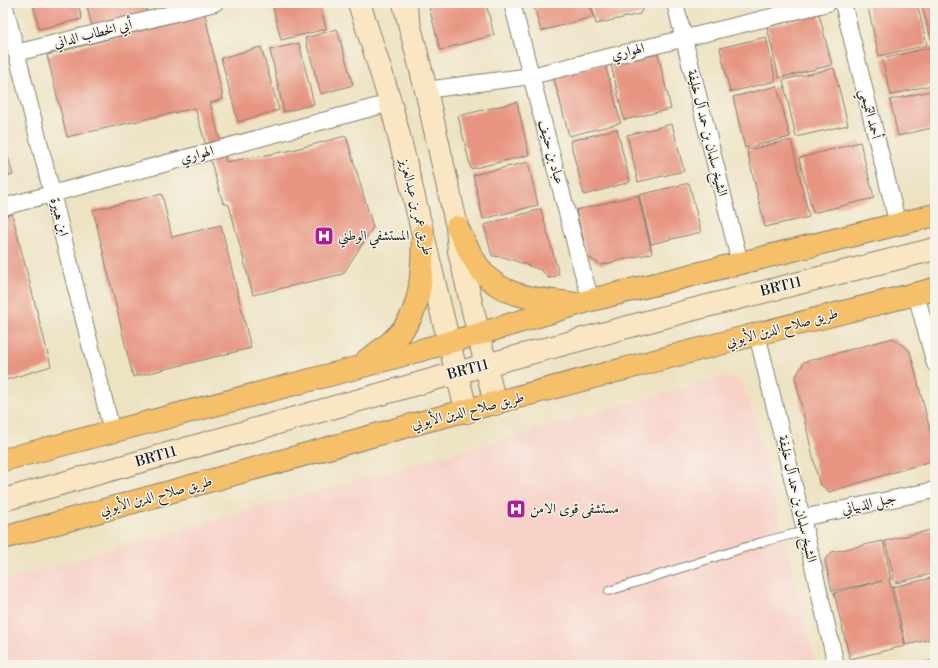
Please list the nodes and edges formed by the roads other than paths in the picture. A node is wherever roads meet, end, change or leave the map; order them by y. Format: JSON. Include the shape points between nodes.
{"nodes":[{"id":1,"x":4,"y":3,"type":"edge"},
{"id":2,"x":215,"y":3,"type":"edge"},
{"id":3,"x":359,"y":3,"type":"edge"},
{"id":4,"x":404,"y":3,"type":"edge"},
{"id":5,"x":512,"y":3,"type":"edge"},
{"id":6,"x":675,"y":3,"type":"edge"},
{"id":7,"x":828,"y":3,"type":"edge"},
{"id":8,"x":843,"y":3,"type":"edge"},
{"id":9,"x":684,"y":38,"type":"junction"},
{"id":10,"x":16,"y":53,"type":"junction"},
{"id":11,"x":531,"y":76,"type":"junction"},
{"id":12,"x":426,"y":90,"type":"junction"},
{"id":13,"x":390,"y":103,"type":"junction"},
{"id":14,"x":53,"y":194,"type":"junction"},
{"id":15,"x":3,"y":207,"type":"edge"},
{"id":16,"x":935,"y":215,"type":"edge"},
{"id":17,"x":898,"y":225,"type":"junction"},
{"id":18,"x":457,"y":227,"type":"junction"},
{"id":19,"x":423,"y":234,"type":"junction"},
{"id":20,"x":935,"y":249,"type":"edge"},
{"id":21,"x":740,"y":263,"type":"junction"},
{"id":22,"x":925,"y":292,"type":"edge"},
{"id":23,"x":584,"y":302,"type":"junction"},
{"id":24,"x":479,"y":334,"type":"junction"},
{"id":25,"x":757,"y":334,"type":"junction"},
{"id":26,"x":449,"y":342,"type":"junction"},
{"id":27,"x":935,"y":364,"type":"edge"},
{"id":28,"x":486,"y":365,"type":"junction"},
{"id":29,"x":356,"y":368,"type":"junction"},
{"id":30,"x":456,"y":373,"type":"junction"},
{"id":31,"x":495,"y":404,"type":"junction"},
{"id":32,"x":466,"y":412,"type":"junction"},
{"id":33,"x":112,"y":431,"type":"junction"},
{"id":34,"x":3,"y":460,"type":"edge"},
{"id":35,"x":935,"y":490,"type":"edge"},
{"id":36,"x":3,"y":500,"type":"edge"},
{"id":37,"x":804,"y":525,"type":"junction"},
{"id":38,"x":3,"y":538,"type":"edge"},
{"id":39,"x":609,"y":591,"type":"dead end"},
{"id":40,"x":836,"y":665,"type":"edge"}],
"edges":[{"from":1,"to":10,"type":"street","name":"ابن هبيرة"},
{"from":2,"to":10,"type":"street","name":"أبي الخطاب الداني"},
{"from":3,"to":13,"type":"main road","name":"طريق عمر بن عبدالعزيز"},
{"from":4,"to":12,"type":"main road"},
{"from":5,"to":11,"type":"street","name":"عباد بن حنيف"},
{"from":6,"to":9,"type":"street","name":"الشيخ سلمان بن حمد آل خليفة"},
{"from":7,"to":9,"type":"street","name":"الهواري"},
{"from":8,"to":17,"type":"street","name":"أحمد التميمي"},
{"from":9,"to":11,"type":"street","name":"الهواري"},
{"from":9,"to":21,"type":"street","name":"الشيخ سلمان بن حمد آل خليفة"},
{"from":10,"to":14,"type":"street","name":"ابن هبيرة"},
{"from":11,"to":12,"type":"street","name":"الهواري"},
{"from":11,"to":23,"type":"street","name":"عباد بن حنيف","via":[[582,270]]},
{"from":12,"to":18,"type":"main road"},
{"from":13,"to":14,"type":"street","name":"الهواري"},
{"from":13,"to":19,"type":"main road","name":"طريق عمر بن عبدالعزيز"},
{"from":14,"to":15,"type":"street","name":"الهواري"},
{"from":14,"to":33,"type":"street","name":"ابن هبيرة"},
{"from":16,"to":17,"type":"main road"},
{"from":17,"to":21,"type":"main road"},
{"from":18,"to":23,"type":"main road","via":[[476,264],[493,283],[503,289],[525,297]]},
{"from":18,"to":24,"type":"main road","via":[[459,251]]},
{"from":19,"to":26,"type":"main road","name":"طريق عمر بن عبدالعزيز"},
{"from":19,"to":29,"type":"main road","via":[[422,272],[412,316],[389,343]]},
{"from":20,"to":28,"type":"main road","name":"BRT11"},
{"from":21,"to":23,"type":"main road"},
{"from":22,"to":25,"type":"main road","name":"طريق صلاح الدين الأيوبي"},
{"from":22,"to":27,"type":"street"},
{"from":23,"to":24,"type":"main road"},
{"from":24,"to":26,"type":"main road"},
{"from":24,"to":28,"type":"main road"},
{"from":25,"to":31,"type":"main road","name":"طريق صلاح الدين الأيوبي"},
{"from":25,"to":37,"type":"street","name":"الشيخ سلمان بن حمد آل خليفة"},
{"from":26,"to":29,"type":"main road"},
{"from":26,"to":30,"type":"main road","name":"طريق عمر بن عبدالعزيز"},
{"from":28,"to":30,"type":"main road","name":"BRT11"},
{"from":28,"to":31,"type":"main road"},
{"from":29,"to":33,"type":"main road"},
{"from":30,"to":32,"type":"main road","name":"طريق عمر بن عبدالعزيز"},
{"from":30,"to":36,"type":"main road","name":"BRT11"},
{"from":31,"to":32,"type":"main road","name":"طريق صلاح الدين الأيوبي"},
{"from":32,"to":38,"type":"main road","name":"طريق صلاح الدين الأيوبي"},
{"from":33,"to":34,"type":"main road"},
{"from":35,"to":37,"type":"street","name":"جبل الذبياني"},
{"from":37,"to":39,"type":"lane","via":[[762,542]]},
{"from":37,"to":40,"type":"street","name":"الشيخ سلمان بن حمد آل خليفة"}]}
